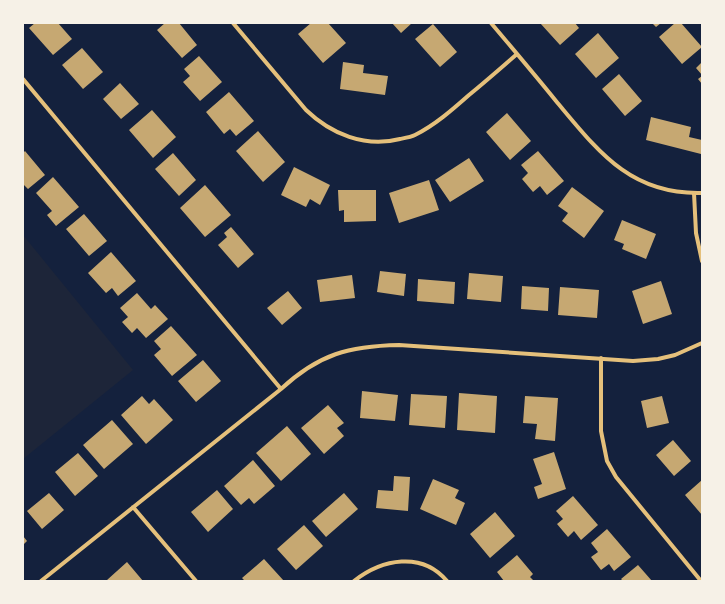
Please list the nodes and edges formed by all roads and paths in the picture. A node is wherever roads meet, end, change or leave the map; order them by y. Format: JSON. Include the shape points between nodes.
{"nodes":[{"id":1,"x":233,"y":23,"type":"edge"},
{"id":2,"x":491,"y":23,"type":"edge"},
{"id":3,"x":517,"y":54,"type":"junction"},
{"id":4,"x":23,"y":79,"type":"edge"},
{"id":5,"x":702,"y":193,"type":"edge"},
{"id":6,"x":694,"y":194,"type":"junction"},
{"id":7,"x":702,"y":262,"type":"edge"},
{"id":8,"x":702,"y":343,"type":"edge"},
{"id":9,"x":601,"y":358,"type":"junction"},
{"id":10,"x":281,"y":389,"type":"junction"},
{"id":11,"x":134,"y":507,"type":"junction"},
{"id":12,"x":42,"y":581,"type":"edge"},
{"id":13,"x":196,"y":581,"type":"edge"},
{"id":14,"x":354,"y":581,"type":"edge"},
{"id":15,"x":447,"y":581,"type":"edge"},
{"id":16,"x":701,"y":581,"type":"edge"}],
"edges":[{"from":1,"to":3,"type":"street","via":[[317,121],[337,133],[356,140],[374,142],[391,142],[413,136],[439,121]]},
{"from":2,"to":3,"type":"street"},
{"from":3,"to":6,"type":"street","via":[[585,135],[620,169],[656,188]]},
{"from":4,"to":10,"type":"street"},
{"from":5,"to":6,"type":"street"},
{"from":6,"to":7,"type":"street","via":[[696,233]]},
{"from":8,"to":9,"type":"street","via":[[675,355],[658,359],[633,361]]},
{"from":9,"to":10,"type":"street","via":[[399,345],[373,346],[346,350],[316,362]]},
{"from":9,"to":16,"type":"street","via":[[601,431],[607,461],[616,477]]},
{"from":10,"to":11,"type":"street"},
{"from":11,"to":12,"type":"street"},
{"from":11,"to":13,"type":"street"},
{"from":14,"to":15,"type":"street","via":[[372,569],[401,561],[428,565],[442,574]]}]}
